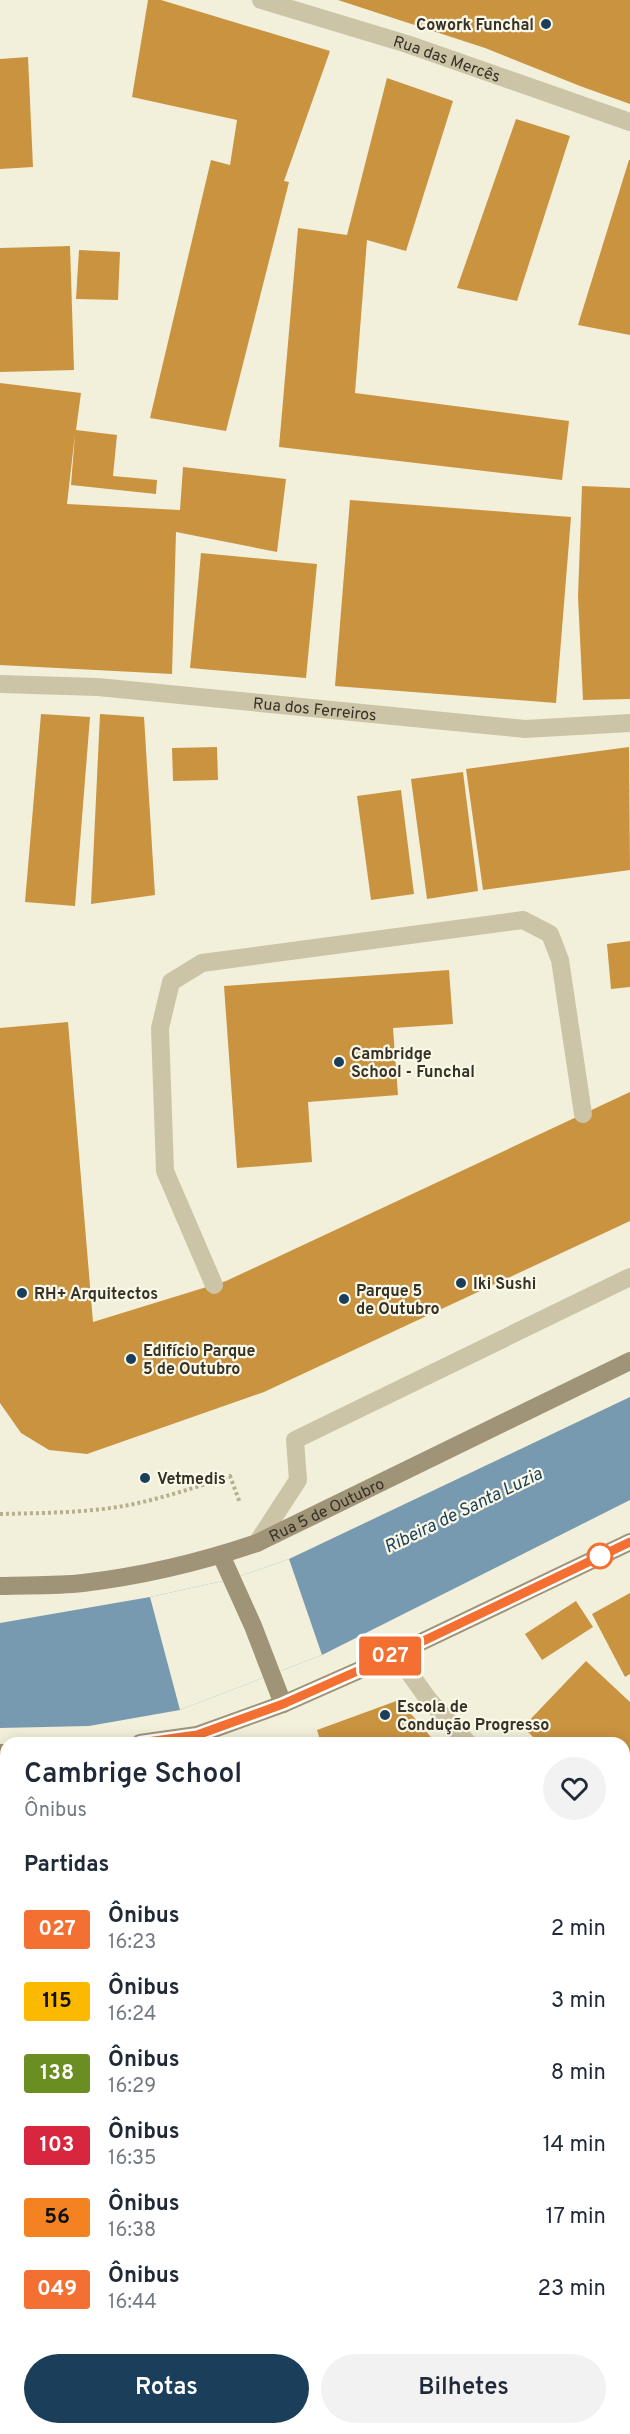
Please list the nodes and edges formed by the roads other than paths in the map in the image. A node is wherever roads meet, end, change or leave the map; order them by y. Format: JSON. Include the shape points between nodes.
{"nodes":[{"id":1,"x":261,"y":0,"type":"edge"},
{"id":2,"x":630,"y":122,"type":"edge"},
{"id":3,"x":0,"y":684,"type":"edge"},
{"id":4,"x":630,"y":723,"type":"edge"},
{"id":5,"x":583,"y":1114,"type":"dead end"},
{"id":6,"x":630,"y":1277,"type":"edge"},
{"id":7,"x":214,"y":1285,"type":"dead end"},
{"id":8,"x":630,"y":1361,"type":"edge"},
{"id":9,"x":630,"y":1542,"type":"edge"},
{"id":10,"x":257,"y":1543,"type":"junction"},
{"id":11,"x":221,"y":1555,"type":"junction"},
{"id":12,"x":0,"y":1586,"type":"edge"},
{"id":13,"x":396,"y":1654,"type":"junction"},
{"id":14,"x":283,"y":1704,"type":"junction"},
{"id":15,"x":183,"y":1737,"type":"edge"},
{"id":16,"x":463,"y":1737,"type":"edge"}],
"edges":[{"from":1,"to":2,"type":"street","name":"Rua das Mercês","via":[[407,44]]},
{"from":3,"to":4,"type":"street","name":"Rua dos Ferreiros","via":[[98,687],[525,729]]},
{"from":5,"to":7,"type":"street","via":[[561,960],[550,934],[523,920],[202,963],[171,982],[160,1028],[165,1171]]},
{"from":6,"to":10,"type":"street","via":[[295,1440],[298,1480]]},
{"from":8,"to":10,"type":"main road","name":"Rua 5 de Outubro"},
{"from":9,"to":13,"type":"main road"},
{"from":10,"to":11,"type":"main road","name":"Rua 5 de Outubro"},
{"from":11,"to":12,"type":"main road","name":"Rua 5 de Outubro","via":[[82,1583]]},
{"from":11,"to":14,"type":"main road","via":[[254,1626]]},
{"from":13,"to":14,"type":"main road"},
{"from":13,"to":16,"type":"street"},
{"from":14,"to":15,"type":"main road"}]}
